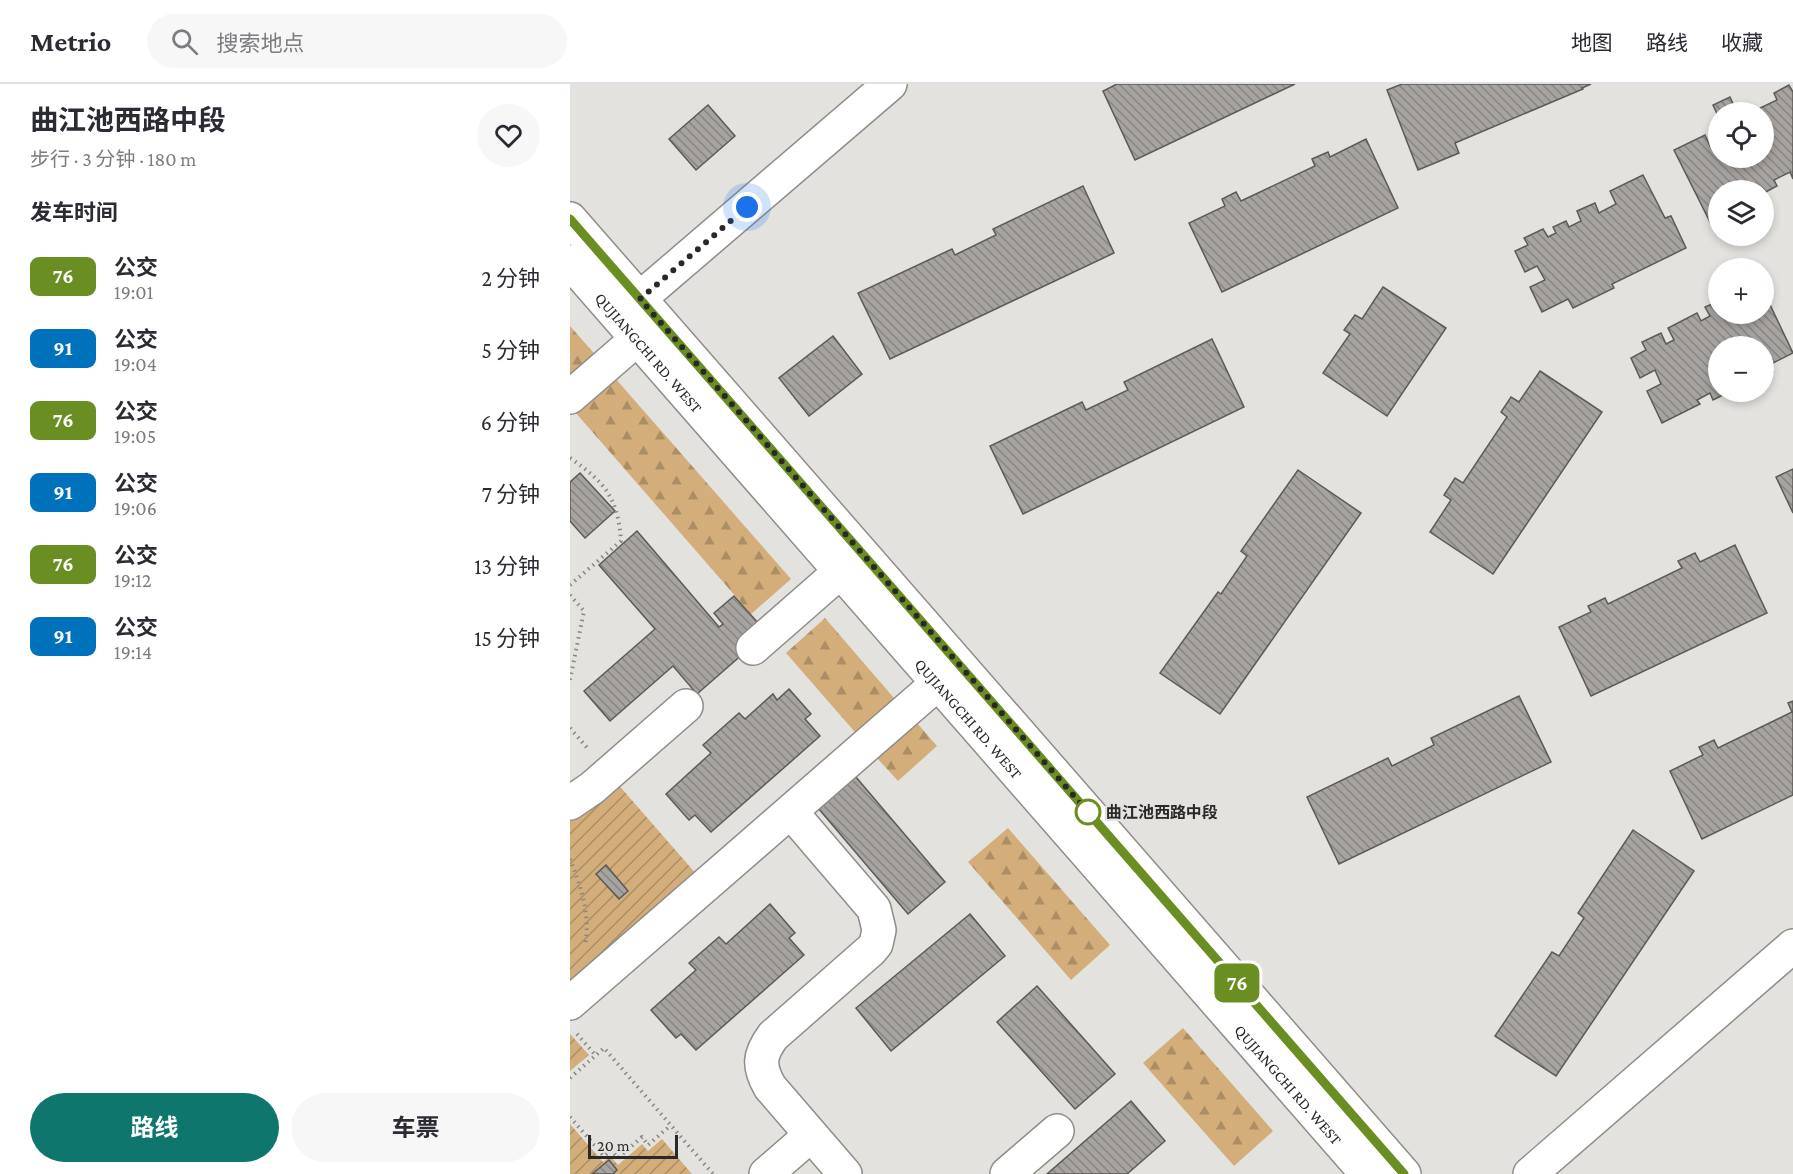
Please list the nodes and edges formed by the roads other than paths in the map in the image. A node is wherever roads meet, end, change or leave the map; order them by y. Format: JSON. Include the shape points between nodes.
{"nodes":[{"id":1,"x":890,"y":84,"type":"edge"},
{"id":2,"x":570,"y":219,"type":"edge"},
{"id":3,"x":570,"y":262,"type":"edge"},
{"id":4,"x":632,"y":318,"type":"junction"},
{"id":5,"x":570,"y":397,"type":"edge"},
{"id":6,"x":841,"y":571,"type":"junction"},
{"id":7,"x":753,"y":648,"type":"dead end"},
{"id":8,"x":938,"y":683,"type":"junction"},
{"id":9,"x":686,"y":706,"type":"dead end"},
{"id":10,"x":570,"y":803,"type":"edge"},
{"id":11,"x":791,"y":812,"type":"junction"},
{"id":12,"x":1793,"y":946,"type":"edge"},
{"id":13,"x":570,"y":1003,"type":"edge"},
{"id":14,"x":1057,"y":1131,"type":"dead end"},
{"id":15,"x":811,"y":1135,"type":"junction"},
{"id":16,"x":766,"y":1174,"type":"edge"},
{"id":17,"x":845,"y":1174,"type":"edge"},
{"id":18,"x":1007,"y":1174,"type":"edge"},
{"id":19,"x":1367,"y":1174,"type":"edge"},
{"id":20,"x":1404,"y":1174,"type":"edge"},
{"id":21,"x":1530,"y":1174,"type":"edge"}],
"edges":[{"from":1,"to":4,"type":"street"},
{"from":2,"to":4,"type":"street","name":"QUJIANGCHI RD. WEST"},
{"from":3,"to":4,"type":"street","name":"QUJIANGCHI RD. WEST"},
{"from":4,"to":5,"type":"street"},
{"from":4,"to":6,"type":"street","name":"QUJIANGCHI RD. WEST"},
{"from":4,"to":20,"type":"street","name":"QUJIANGCHI RD. WEST"},
{"from":6,"to":7,"type":"street"},
{"from":6,"to":8,"type":"street","name":"QUJIANGCHI RD. WEST"},
{"from":8,"to":11,"type":"street"},
{"from":8,"to":19,"type":"street","name":"QUJIANGCHI RD. WEST"},
{"from":9,"to":10,"type":"street"},
{"from":11,"to":13,"type":"street"},
{"from":11,"to":15,"type":"street","via":[[870,903],[879,923],[872,950],[764,1047],[763,1075]]},
{"from":12,"to":21,"type":"street"},
{"from":14,"to":18,"type":"street"},
{"from":15,"to":16,"type":"street"},
{"from":15,"to":17,"type":"street"}]}
